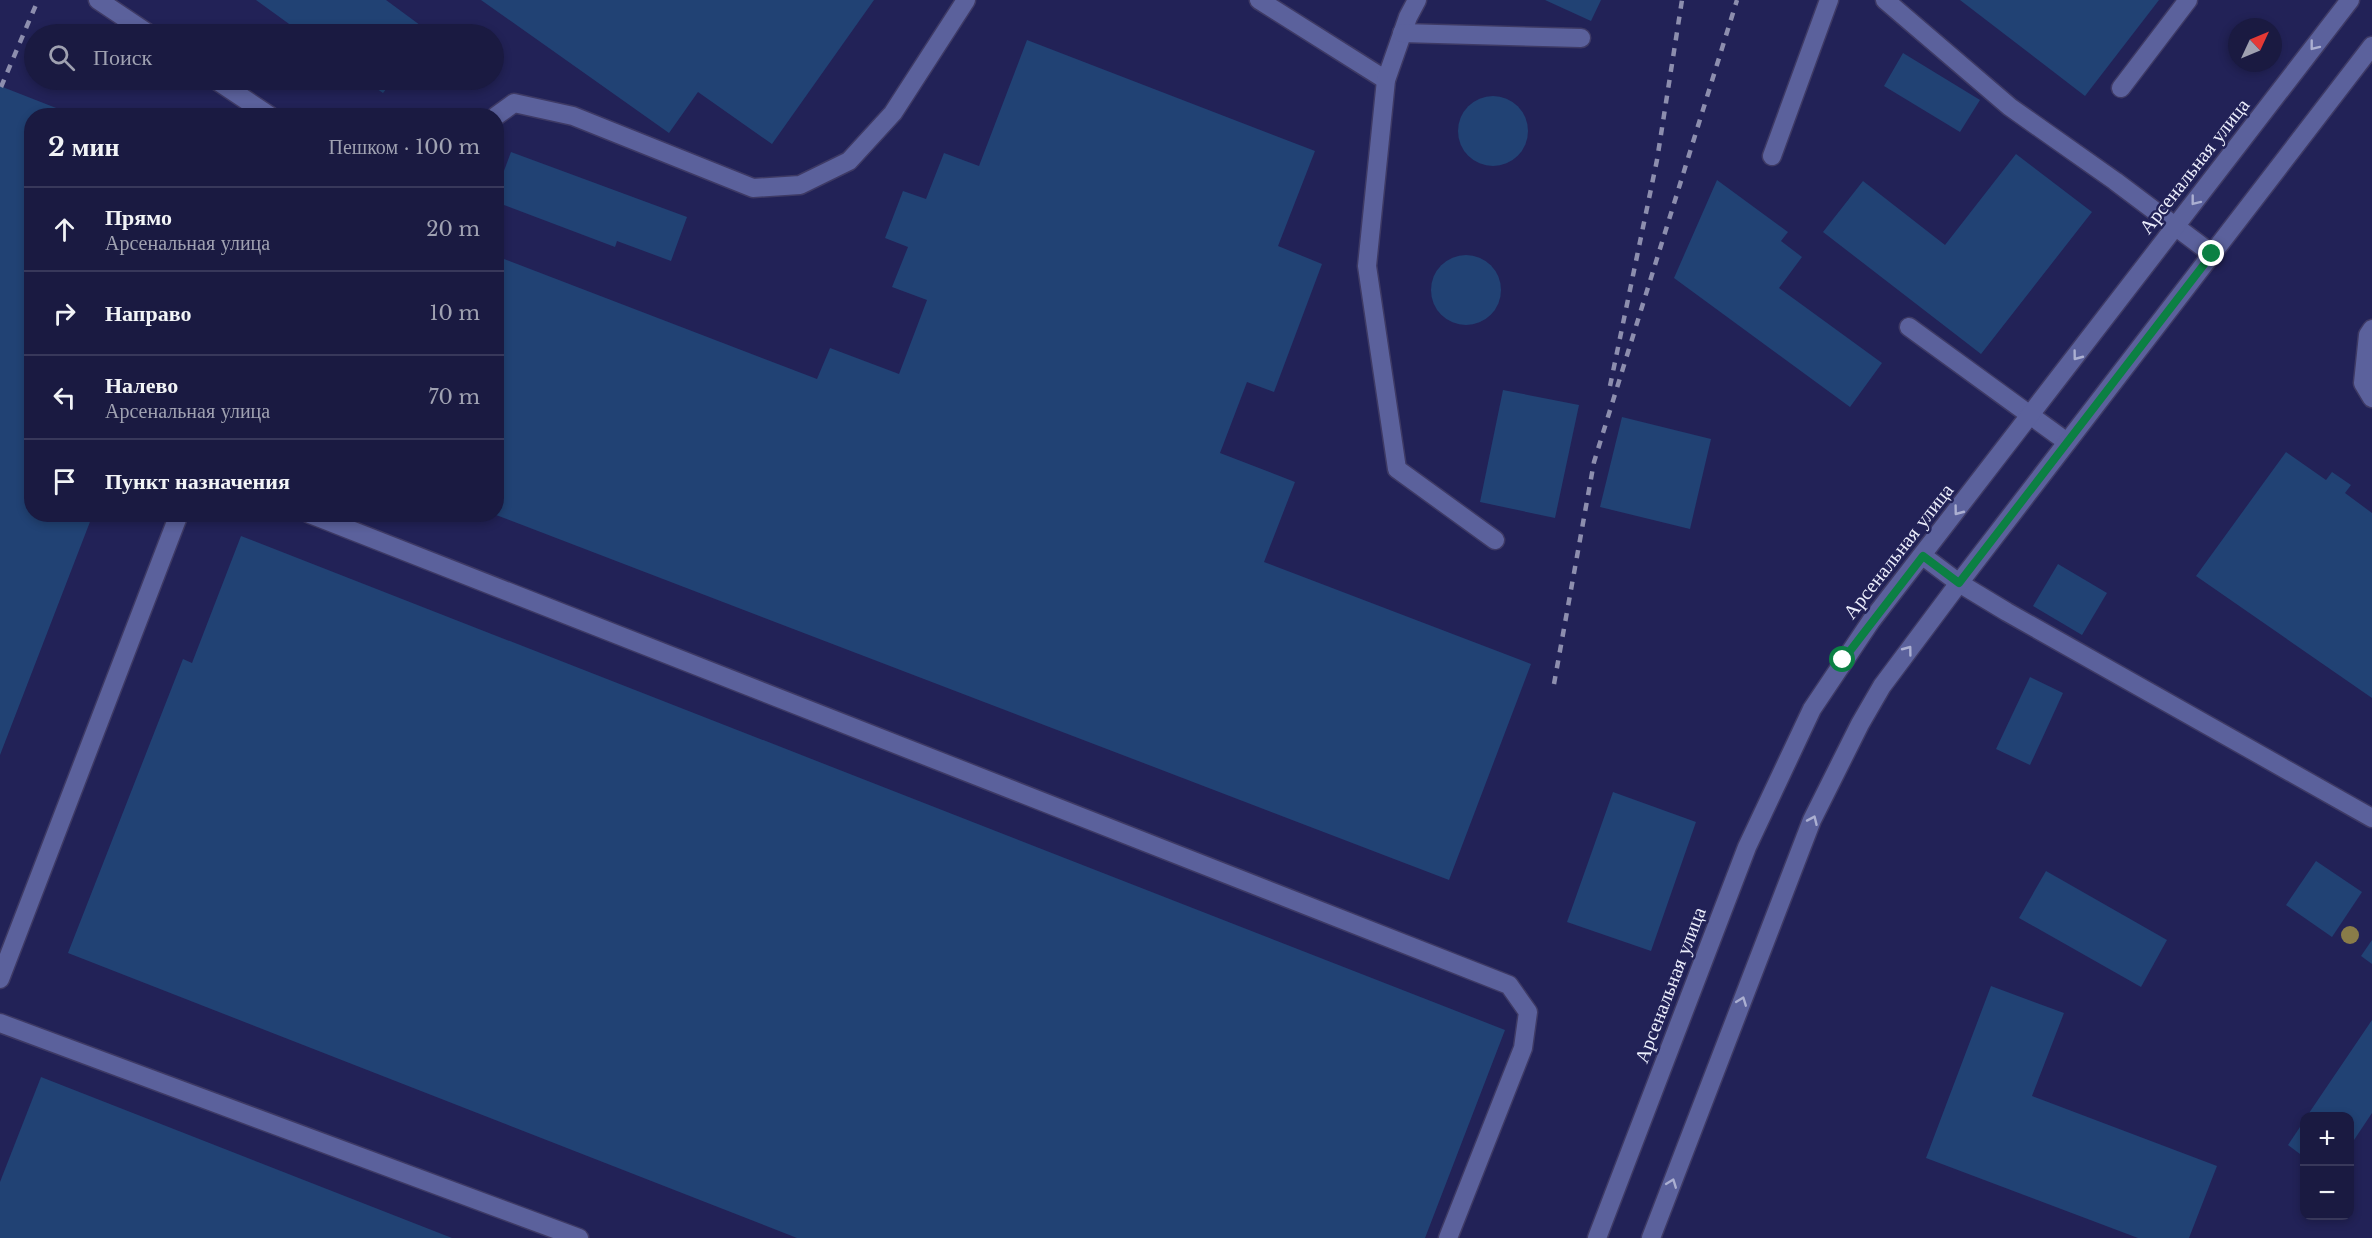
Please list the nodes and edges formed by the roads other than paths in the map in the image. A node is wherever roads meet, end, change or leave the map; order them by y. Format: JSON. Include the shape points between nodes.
{"nodes":[{"id":1,"x":98,"y":0,"type":"edge"},
{"id":2,"x":966,"y":0,"type":"edge"},
{"id":3,"x":1258,"y":0,"type":"edge"},
{"id":4,"x":1417,"y":0,"type":"edge"},
{"id":5,"x":1829,"y":0,"type":"edge"},
{"id":6,"x":1885,"y":0,"type":"edge"},
{"id":7,"x":2188,"y":0,"type":"edge"},
{"id":8,"x":2350,"y":0,"type":"edge"},
{"id":9,"x":134,"y":24,"type":"edge"},
{"id":10,"x":1402,"y":33,"type":"junction"},
{"id":11,"x":1581,"y":38,"type":"dead end"},
{"id":12,"x":2372,"y":46,"type":"edge"},
{"id":13,"x":1386,"y":80,"type":"junction"},
{"id":14,"x":2121,"y":88,"type":"dead end"},
{"id":15,"x":231,"y":90,"type":"edge"},
{"id":16,"x":258,"y":108,"type":"edge"},
{"id":17,"x":504,"y":111,"type":"edge"},
{"id":18,"x":1772,"y":156,"type":"dead end"},
{"id":19,"x":2175,"y":227,"type":"junction"},
{"id":20,"x":2212,"y":254,"type":"junction"},
{"id":21,"x":1909,"y":327,"type":"dead end"},
{"id":22,"x":2372,"y":329,"type":"edge"},
{"id":23,"x":2372,"y":399,"type":"edge"},
{"id":24,"x":2031,"y":415,"type":"junction"},
{"id":25,"x":2067,"y":442,"type":"junction"},
{"id":26,"x":177,"y":522,"type":"edge"},
{"id":27,"x":330,"y":522,"type":"edge"},
{"id":28,"x":1495,"y":540,"type":"dead end"},
{"id":29,"x":1923,"y":556,"type":"junction"},
{"id":30,"x":1959,"y":583,"type":"junction"},
{"id":31,"x":2372,"y":818,"type":"edge"},
{"id":32,"x":0,"y":979,"type":"edge"},
{"id":33,"x":0,"y":1023,"type":"edge"},
{"id":34,"x":579,"y":1238,"type":"edge"},
{"id":35,"x":1449,"y":1238,"type":"edge"},
{"id":36,"x":1597,"y":1238,"type":"edge"},
{"id":37,"x":1651,"y":1238,"type":"edge"}],
"edges":[{"from":1,"to":9,"type":"street"},
{"from":2,"to":17,"type":"street","via":[[893,113],[849,161],[800,185],[753,188],[573,116],[514,104]]},
{"from":3,"to":13,"type":"street"},
{"from":4,"to":10,"type":"street"},
{"from":5,"to":18,"type":"street"},
{"from":6,"to":19,"type":"street","via":[[2010,107]]},
{"from":7,"to":14,"type":"street"},
{"from":8,"to":19,"type":"street","name":"Арсенальная улица","one_way":true},
{"from":10,"to":11,"type":"street"},
{"from":10,"to":13,"type":"street"},
{"from":12,"to":20,"type":"street"},
{"from":13,"to":28,"type":"street","via":[[1367,266],[1397,469]]},
{"from":15,"to":16,"type":"street"},
{"from":19,"to":20,"type":"street"},
{"from":19,"to":24,"type":"street","name":"Арсенальная улица","one_way":true},
{"from":20,"to":25,"type":"street"},
{"from":21,"to":24,"type":"street"},
{"from":22,"to":23,"type":"street","via":[[2363,383]]},
{"from":24,"to":25,"type":"street"},
{"from":24,"to":29,"type":"street","name":"Арсенальная улица","one_way":true},
{"from":25,"to":30,"type":"street"},
{"from":26,"to":32,"type":"street"},
{"from":27,"to":35,"type":"street","via":[[1509,985],[1528,1012],[1523,1048]]},
{"from":29,"to":30,"type":"street"},
{"from":29,"to":36,"type":"street","name":"Арсенальная улица","via":[[1843,660],[1812,709],[1777,779],[1747,847]]},
{"from":30,"to":31,"type":"street"},
{"from":37,"to":30,"type":"street","one_way":true,"via":[[1812,820],[1882,686]]},
{"from":33,"to":34,"type":"street"}]}
